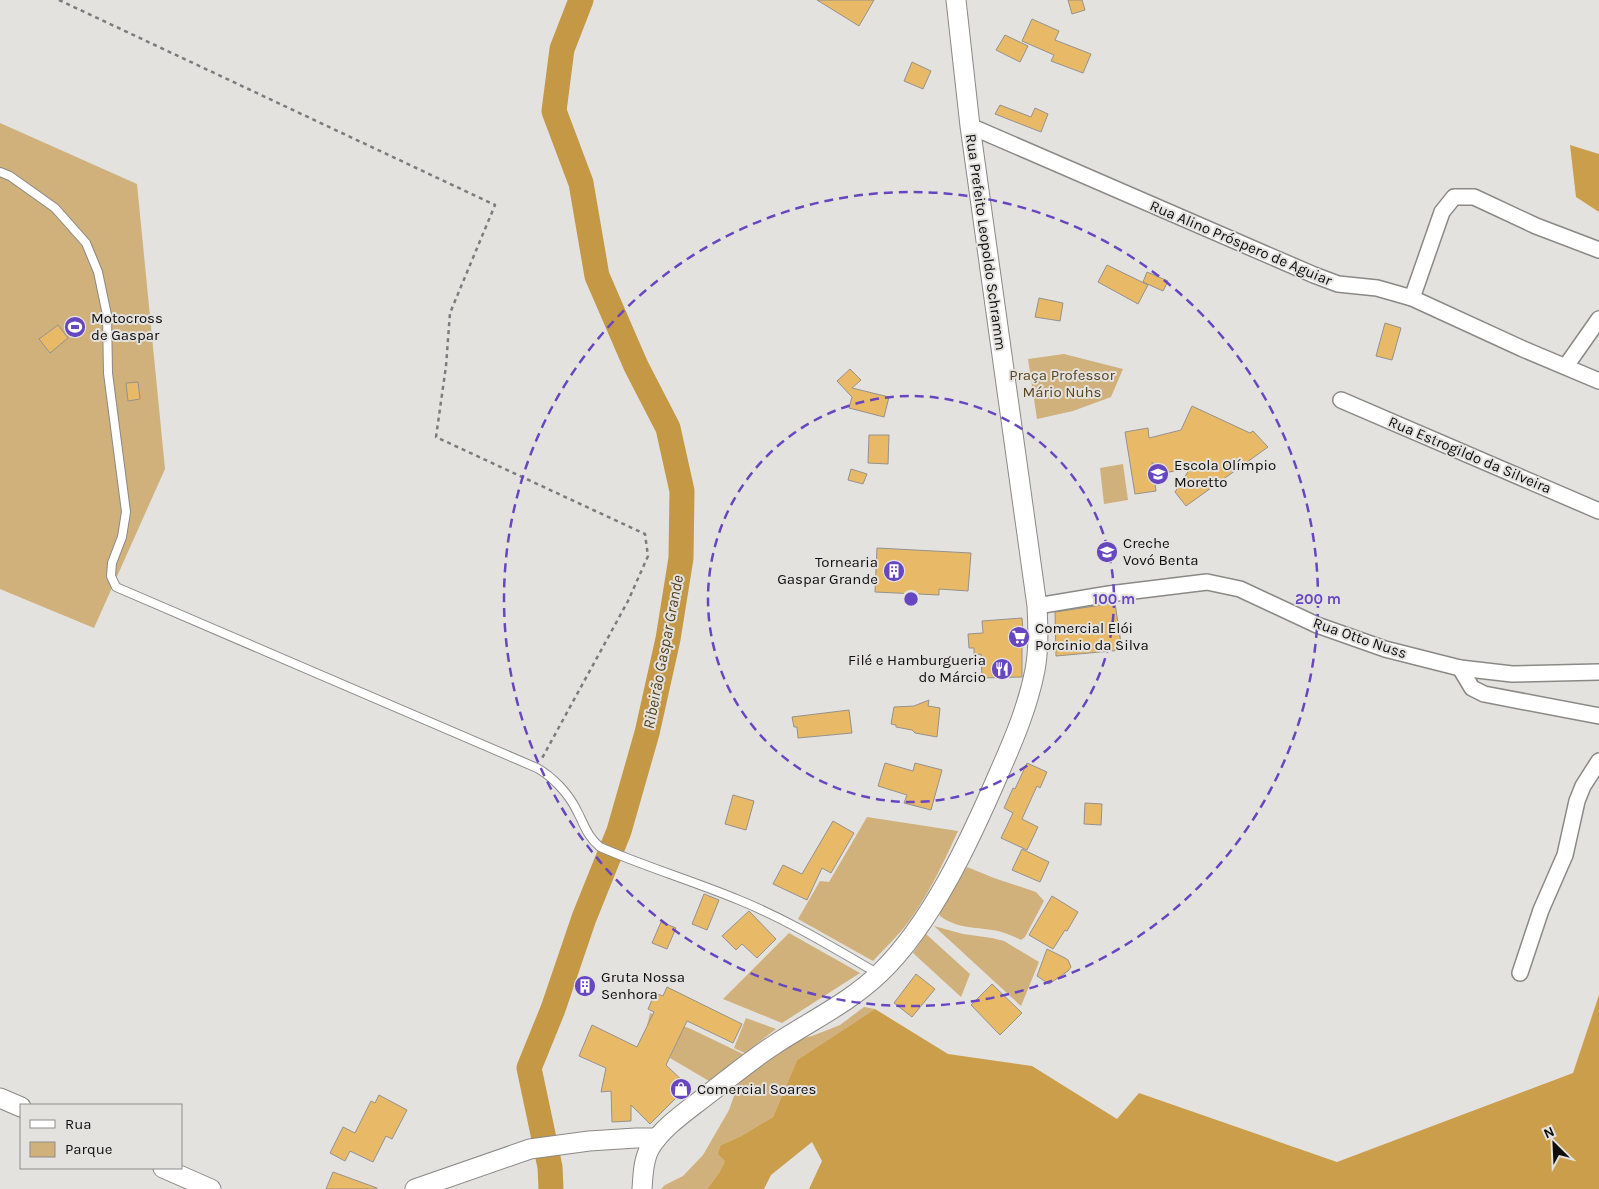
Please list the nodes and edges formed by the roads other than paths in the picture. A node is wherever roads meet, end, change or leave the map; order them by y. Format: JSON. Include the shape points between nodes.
{"nodes":[{"id":1,"x":956,"y":0,"type":"edge"},
{"id":2,"x":970,"y":126,"type":"junction"},
{"id":3,"x":0,"y":172,"type":"edge"},
{"id":4,"x":1599,"y":250,"type":"edge"},
{"id":5,"x":1412,"y":298,"type":"junction"},
{"id":6,"x":1599,"y":319,"type":"edge"},
{"id":7,"x":1566,"y":366,"type":"junction"},
{"id":8,"x":1599,"y":381,"type":"edge"},
{"id":9,"x":1341,"y":400,"type":"dead end"},
{"id":10,"x":1599,"y":511,"type":"edge"},
{"id":11,"x":1038,"y":606,"type":"junction"},
{"id":12,"x":1460,"y":668,"type":"junction"},
{"id":13,"x":1599,"y":672,"type":"edge"},
{"id":14,"x":1599,"y":716,"type":"edge"},
{"id":15,"x":1599,"y":761,"type":"edge"},
{"id":16,"x":1520,"y":973,"type":"dead end"},
{"id":17,"x":879,"y":974,"type":"junction"},
{"id":18,"x":0,"y":1098,"type":"edge"},
{"id":19,"x":20,"y":1107,"type":"edge"},
{"id":20,"x":657,"y":1138,"type":"junction"},
{"id":21,"x":164,"y":1169,"type":"edge"},
{"id":22,"x":211,"y":1189,"type":"edge"},
{"id":23,"x":416,"y":1189,"type":"edge"},
{"id":24,"x":642,"y":1189,"type":"edge"}],
"edges":[{"from":1,"to":2,"type":"street","name":"Rua Prefeito Leopoldo Schramm"},
{"from":2,"to":5,"type":"street","name":"Rua Alino Próspero de Aguiar","via":[[1314,275],[1338,284],[1377,288]]},
{"from":2,"to":11,"type":"street","name":"Rua Prefeito Leopoldo Schramm"},
{"from":3,"to":17,"type":"lane","via":[[55,208],[86,243],[98,272],[108,315],[108,373],[126,512],[122,537],[112,563],[111,576],[116,587],[537,768],[562,790],[577,810],[591,840],[600,848],[773,915]]},
{"from":4,"to":5,"type":"street","via":[[1474,197],[1454,197],[1442,212]]},
{"from":5,"to":7,"type":"street","name":"Rua Alino Próspero de Aguiar"},
{"from":6,"to":7,"type":"street"},
{"from":7,"to":8,"type":"street","name":"Rua Alino Próspero de Aguiar"},
{"from":9,"to":10,"type":"street","name":"Rua Estrogildo da Silveira"},
{"from":11,"to":12,"type":"street","name":"Rua Otto Nuss","via":[[1207,582],[1240,589],[1317,625],[1385,649]]},
{"from":11,"to":17,"type":"street","name":"Rua Prefeito Leopoldo Schramm","via":[[1039,640],[1024,716],[950,876],[919,926]]},
{"from":12,"to":13,"type":"street","name":"Rua Otto Nuss","via":[[1512,674]]},
{"from":12,"to":14,"type":"street","via":[[1472,688],[1484,694]]},
{"from":15,"to":16,"type":"street","via":[[1577,801],[1565,855],[1541,910]]},
{"from":17,"to":20,"type":"street","name":"Rua Prefeito Leopoldo Schramm","via":[[773,1046]]},
{"from":18,"to":19,"type":"street"},
{"from":20,"to":23,"type":"street","via":[[545,1146]]},
{"from":20,"to":24,"type":"street","via":[[646,1158]]},
{"from":21,"to":22,"type":"street"}]}
